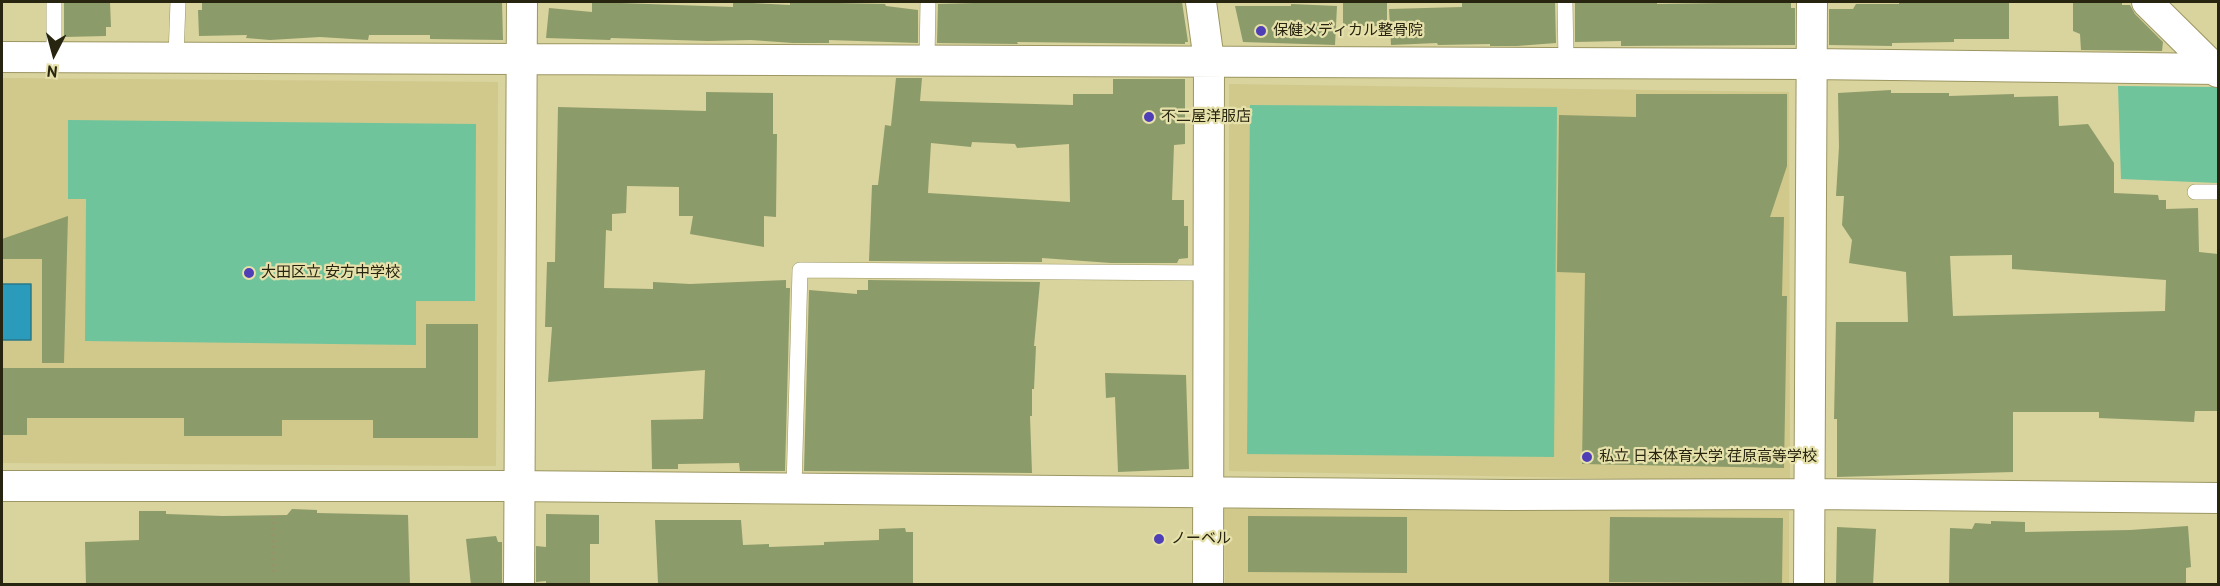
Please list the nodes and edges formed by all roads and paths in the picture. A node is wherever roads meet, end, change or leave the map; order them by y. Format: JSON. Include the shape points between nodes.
{"nodes":[{"id":1,"x":54,"y":2,"type":"edge"},
{"id":2,"x":178,"y":2,"type":"edge"},
{"id":3,"x":522,"y":2,"type":"edge"},
{"id":4,"x":928,"y":2,"type":"edge"},
{"id":5,"x":1201,"y":2,"type":"edge"},
{"id":6,"x":1565,"y":2,"type":"edge"},
{"id":7,"x":1812,"y":2,"type":"edge"},
{"id":8,"x":2147,"y":2,"type":"edge"},
{"id":9,"x":2,"y":57,"type":"edge"},
{"id":10,"x":54,"y":57,"type":"junction"},
{"id":11,"x":176,"y":57,"type":"junction"},
{"id":12,"x":522,"y":58,"type":"junction"},
{"id":13,"x":927,"y":60,"type":"junction"},
{"id":14,"x":1209,"y":61,"type":"junction"},
{"id":15,"x":1566,"y":63,"type":"junction"},
{"id":16,"x":1811,"y":63,"type":"junction"},
{"id":17,"x":2217,"y":70,"type":"edge"},
{"id":18,"x":2195,"y":192,"type":"dead end"},
{"id":19,"x":2218,"y":192,"type":"edge"},
{"id":20,"x":1209,"y":273,"type":"junction"},
{"id":21,"x":2,"y":486,"type":"edge"},
{"id":22,"x":273,"y":486,"type":"junction"},
{"id":23,"x":519,"y":486,"type":"junction"},
{"id":24,"x":794,"y":488,"type":"junction"},
{"id":25,"x":1208,"y":492,"type":"junction"},
{"id":26,"x":1809,"y":494,"type":"junction"},
{"id":27,"x":2218,"y":498,"type":"edge"},
{"id":28,"x":273,"y":572,"type":"dead end"},
{"id":29,"x":519,"y":585,"type":"edge"},
{"id":30,"x":1208,"y":585,"type":"edge"},
{"id":31,"x":1809,"y":585,"type":"edge"}],
"edges":[{"from":1,"to":10,"type":"lane"},
{"from":2,"to":11,"type":"lane"},
{"from":3,"to":12,"type":"street"},
{"from":4,"to":13,"type":"lane"},
{"from":5,"to":14,"type":"street"},
{"from":6,"to":15,"type":"lane"},
{"from":7,"to":16,"type":"street"},
{"from":8,"to":17,"type":"street"},
{"from":9,"to":10,"type":"street"},
{"from":10,"to":11,"type":"street"},
{"from":11,"to":12,"type":"street"},
{"from":12,"to":13,"type":"street"},
{"from":12,"to":23,"type":"street"},
{"from":13,"to":14,"type":"street"},
{"from":14,"to":15,"type":"street"},
{"from":14,"to":20,"type":"street"},
{"from":15,"to":16,"type":"street"},
{"from":16,"to":17,"type":"street"},
{"from":16,"to":26,"type":"street"},
{"from":18,"to":19,"type":"lane"},
{"from":20,"to":24,"type":"lane","via":[[800,270]]},
{"from":20,"to":25,"type":"street"},
{"from":21,"to":22,"type":"street"},
{"from":22,"to":23,"type":"street"},
{"from":22,"to":28,"type":"path"},
{"from":23,"to":24,"type":"street"},
{"from":23,"to":29,"type":"street"},
{"from":24,"to":25,"type":"street"},
{"from":25,"to":26,"type":"street"},
{"from":25,"to":30,"type":"street"},
{"from":26,"to":27,"type":"street"},
{"from":26,"to":31,"type":"street"}]}
